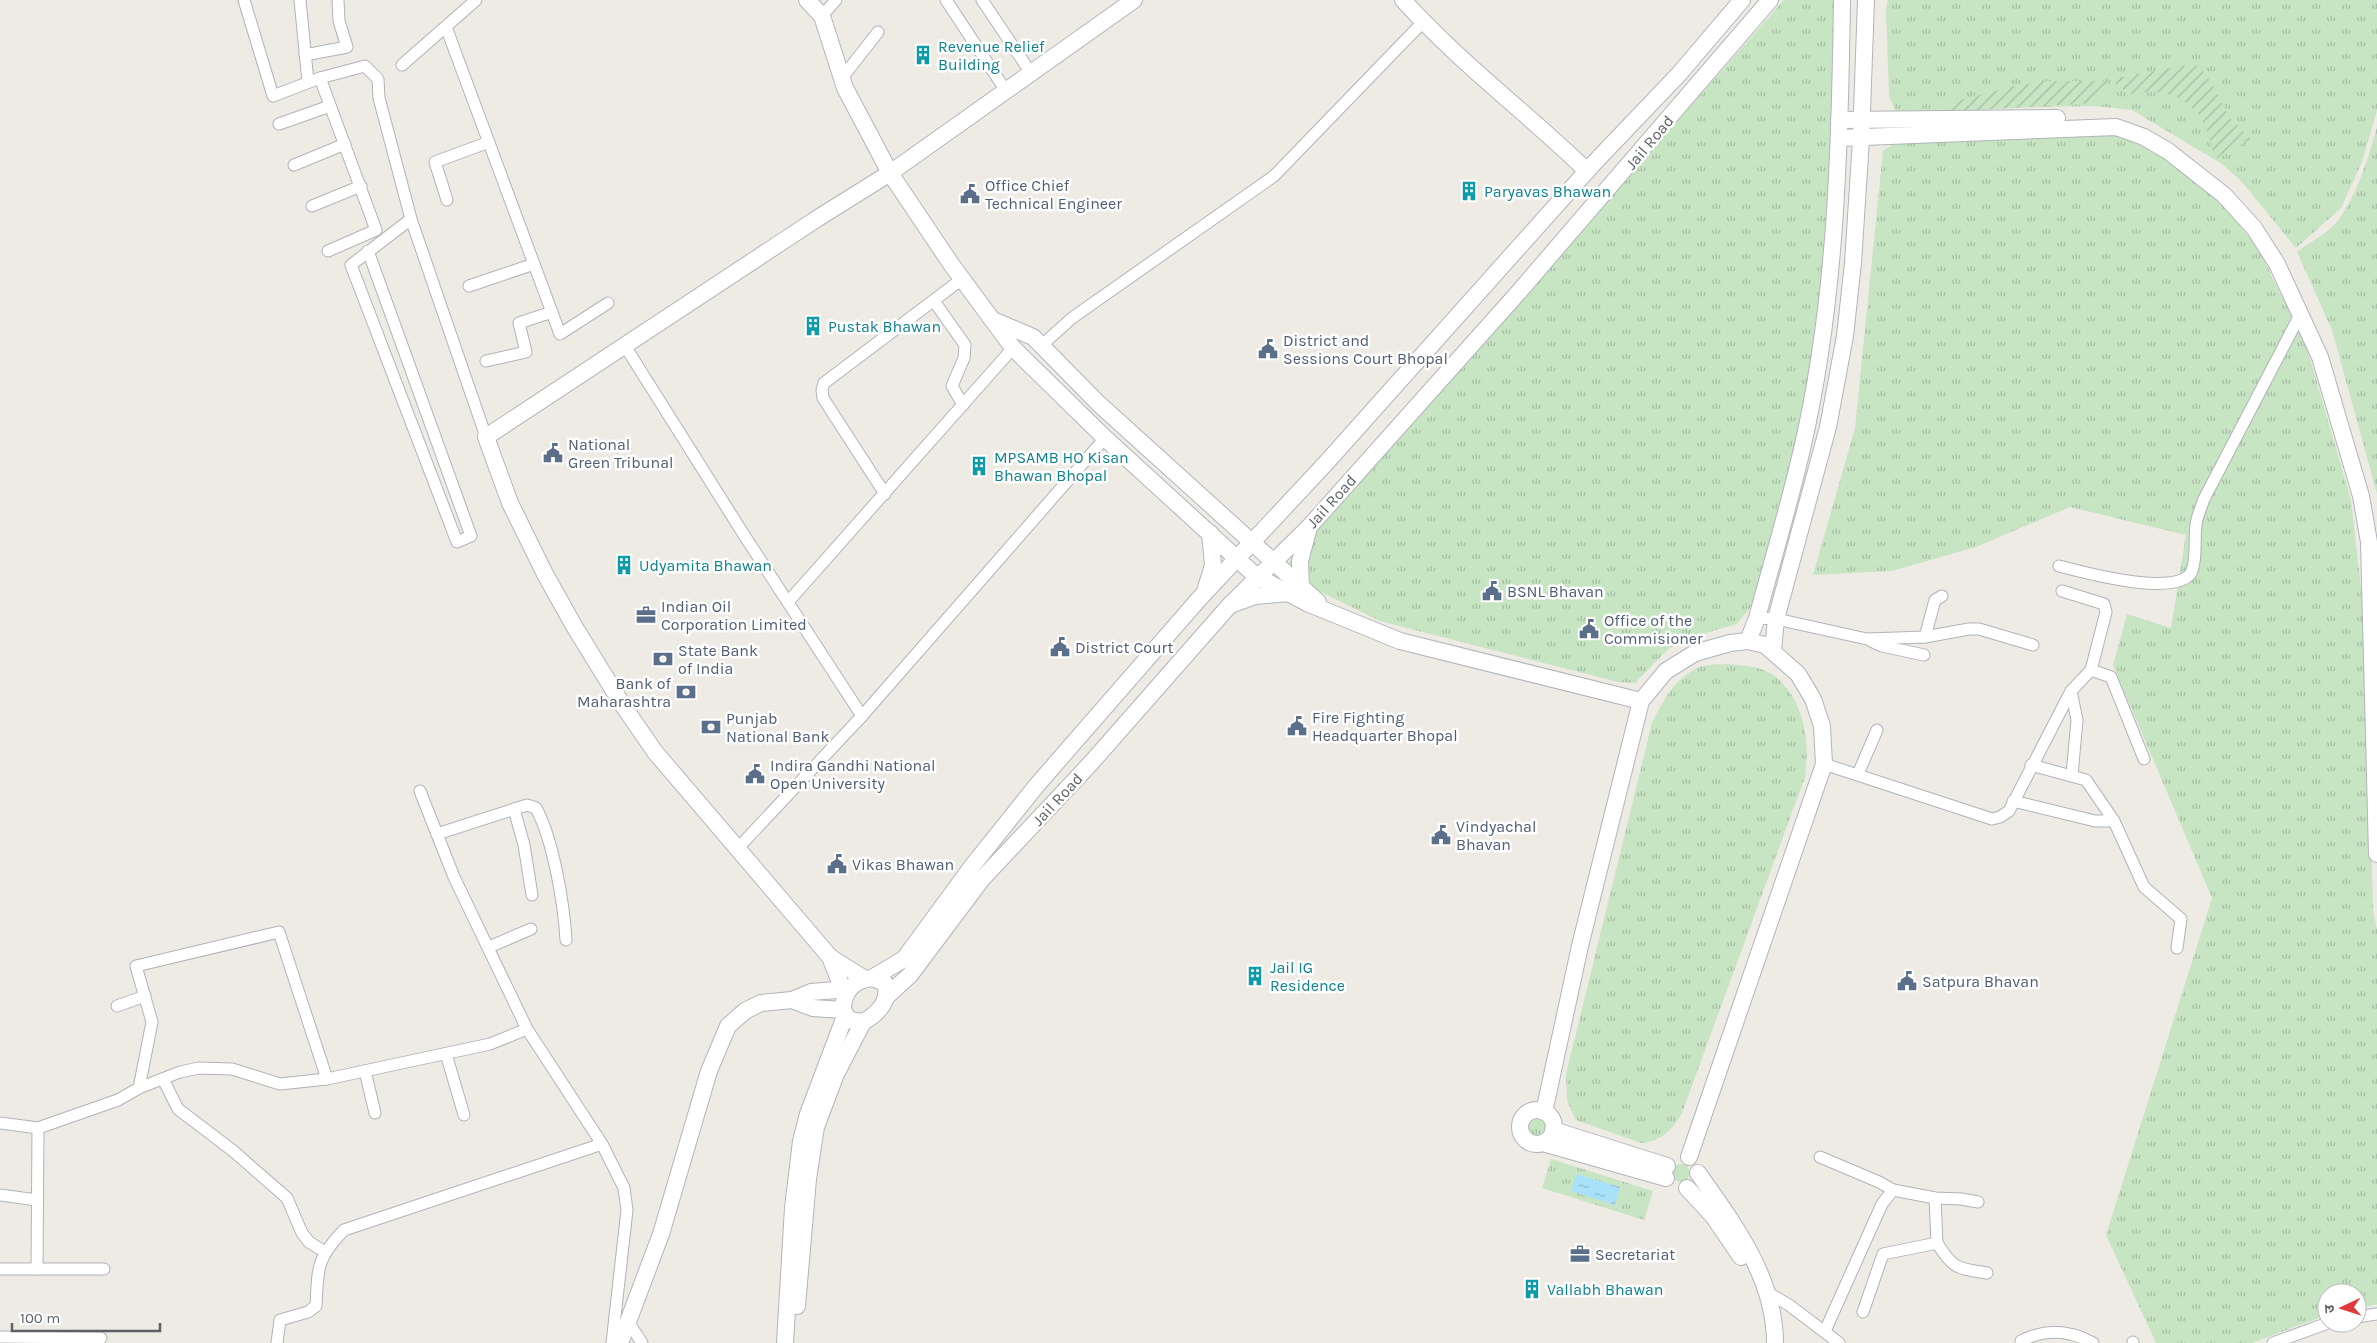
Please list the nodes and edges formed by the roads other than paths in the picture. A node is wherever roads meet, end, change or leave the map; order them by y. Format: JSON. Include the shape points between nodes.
{"nodes":[{"id":1,"x":244,"y":0,"type":"edge"},
{"id":2,"x":300,"y":0,"type":"edge"},
{"id":3,"x":338,"y":0,"type":"edge"},
{"id":4,"x":476,"y":0,"type":"edge"},
{"id":5,"x":807,"y":0,"type":"edge"},
{"id":6,"x":836,"y":0,"type":"edge"},
{"id":7,"x":946,"y":0,"type":"edge"},
{"id":8,"x":982,"y":0,"type":"edge"},
{"id":9,"x":1134,"y":0,"type":"edge"},
{"id":10,"x":1403,"y":0,"type":"edge"},
{"id":11,"x":1742,"y":0,"type":"edge"},
{"id":12,"x":1770,"y":0,"type":"edge"},
{"id":13,"x":1841,"y":1,"type":"edge"},
{"id":14,"x":1866,"y":2,"type":"edge"},
{"id":15,"x":822,"y":16,"type":"junction"},
{"id":16,"x":1423,"y":22,"type":"junction"},
{"id":17,"x":446,"y":27,"type":"junction"},
{"id":18,"x":878,"y":32,"type":"dead end"},
{"id":19,"x":305,"y":55,"type":"junction"},
{"id":20,"x":402,"y":65,"type":"dead end"},
{"id":21,"x":1031,"y":73,"type":"junction"},
{"id":22,"x":320,"y":78,"type":"junction"},
{"id":23,"x":842,"y":78,"type":"junction"},
{"id":24,"x":308,"y":82,"type":"junction"},
{"id":25,"x":1006,"y":91,"type":"junction"},
{"id":26,"x":330,"y":106,"type":"junction"},
{"id":27,"x":1839,"y":120,"type":"junction"},
{"id":28,"x":1862,"y":122,"type":"junction"},
{"id":29,"x":279,"y":124,"type":"dead end"},
{"id":30,"x":1839,"y":138,"type":"junction"},
{"id":31,"x":1861,"y":139,"type":"junction"},
{"id":32,"x":489,"y":142,"type":"junction"},
{"id":33,"x":345,"y":144,"type":"junction"},
{"id":34,"x":294,"y":165,"type":"dead end"},
{"id":35,"x":1587,"y":171,"type":"junction"},
{"id":36,"x":890,"y":173,"type":"junction"},
{"id":37,"x":360,"y":186,"type":"junction"},
{"id":38,"x":447,"y":200,"type":"dead end"},
{"id":39,"x":312,"y":206,"type":"dead end"},
{"id":40,"x":411,"y":219,"type":"junction"},
{"id":41,"x":328,"y":251,"type":"dead end"},
{"id":42,"x":368,"y":251,"type":"junction"},
{"id":43,"x":534,"y":264,"type":"junction"},
{"id":44,"x":962,"y":279,"type":"junction"},
{"id":45,"x":469,"y":286,"type":"dead end"},
{"id":46,"x":934,"y":301,"type":"junction"},
{"id":47,"x":608,"y":303,"type":"dead end"},
{"id":48,"x":552,"y":312,"type":"junction"},
{"id":49,"x":2301,"y":313,"type":"junction"},
{"id":50,"x":993,"y":320,"type":"junction"},
{"id":51,"x":625,"y":346,"type":"junction"},
{"id":52,"x":1042,"y":346,"type":"junction"},
{"id":53,"x":1013,"y":348,"type":"junction"},
{"id":54,"x":486,"y":361,"type":"dead end"},
{"id":55,"x":963,"y":405,"type":"junction"},
{"id":56,"x":486,"y":437,"type":"junction"},
{"id":57,"x":1105,"y":438,"type":"junction"},
{"id":58,"x":885,"y":494,"type":"junction"},
{"id":59,"x":1309,"y":527,"type":"junction"},
{"id":60,"x":1210,"y":533,"type":"junction"},
{"id":61,"x":2377,"y":536,"type":"edge"},
{"id":62,"x":1252,"y":541,"type":"junction"},
{"id":63,"x":1236,"y":558,"type":"junction"},
{"id":64,"x":1273,"y":560,"type":"junction"},
{"id":65,"x":2059,"y":566,"type":"dead end"},
{"id":66,"x":1256,"y":576,"type":"junction"},
{"id":67,"x":1295,"y":590,"type":"junction"},
{"id":68,"x":2062,"y":591,"type":"dead end"},
{"id":69,"x":1205,"y":593,"type":"junction"},
{"id":70,"x":1942,"y":596,"type":"dead end"},
{"id":71,"x":788,"y":602,"type":"junction"},
{"id":72,"x":1229,"y":606,"type":"junction"},
{"id":73,"x":1757,"y":618,"type":"junction"},
{"id":74,"x":1776,"y":619,"type":"junction"},
{"id":75,"x":1925,"y":637,"type":"junction"},
{"id":76,"x":1867,"y":639,"type":"junction"},
{"id":77,"x":1748,"y":641,"type":"junction"},
{"id":78,"x":2033,"y":645,"type":"dead end"},
{"id":79,"x":1773,"y":650,"type":"junction"},
{"id":80,"x":1924,"y":656,"type":"dead end"},
{"id":81,"x":2090,"y":670,"type":"junction"},
{"id":82,"x":2071,"y":691,"type":"junction"},
{"id":83,"x":1642,"y":701,"type":"junction"},
{"id":84,"x":862,"y":716,"type":"junction"},
{"id":85,"x":1877,"y":730,"type":"dead end"},
{"id":86,"x":2144,"y":759,"type":"dead end"},
{"id":87,"x":1824,"y":764,"type":"junction"},
{"id":88,"x":2032,"y":765,"type":"junction"},
{"id":89,"x":1858,"y":774,"type":"junction"},
{"id":90,"x":2072,"y":775,"type":"junction"},
{"id":91,"x":420,"y":791,"type":"dead end"},
{"id":92,"x":2013,"y":801,"type":"junction"},
{"id":93,"x":514,"y":809,"type":"junction"},
{"id":94,"x":2114,"y":820,"type":"junction"},
{"id":95,"x":437,"y":834,"type":"junction"},
{"id":96,"x":739,"y":848,"type":"junction"},
{"id":97,"x":2377,"y":854,"type":"edge"},
{"id":98,"x":532,"y":895,"type":"dead end"},
{"id":99,"x":531,"y":929,"type":"dead end"},
{"id":100,"x":566,"y":940,"type":"dead end"},
{"id":101,"x":489,"y":948,"type":"junction"},
{"id":102,"x":2178,"y":948,"type":"dead end"},
{"id":103,"x":830,"y":957,"type":"junction"},
{"id":104,"x":868,"y":978,"type":"junction"},
{"id":105,"x":145,"y":996,"type":"junction"},
{"id":106,"x":887,"y":996,"type":"junction"},
{"id":107,"x":845,"y":1000,"type":"junction"},
{"id":108,"x":117,"y":1006,"type":"dead end"},
{"id":109,"x":863,"y":1022,"type":"junction"},
{"id":110,"x":527,"y":1029,"type":"junction"},
{"id":111,"x":446,"y":1054,"type":"junction"},
{"id":112,"x":365,"y":1072,"type":"junction"},
{"id":113,"x":163,"y":1078,"type":"junction"},
{"id":114,"x":327,"y":1079,"type":"junction"},
{"id":115,"x":139,"y":1088,"type":"junction"},
{"id":116,"x":1544,"y":1112,"type":"junction"},
{"id":117,"x":375,"y":1114,"type":"dead end"},
{"id":118,"x":464,"y":1115,"type":"dead end"},
{"id":119,"x":0,"y":1123,"type":"edge"},
{"id":120,"x":38,"y":1128,"type":"junction"},
{"id":121,"x":1554,"y":1130,"type":"junction"},
{"id":122,"x":1543,"y":1142,"type":"junction"},
{"id":123,"x":602,"y":1144,"type":"junction"},
{"id":124,"x":1689,"y":1157,"type":"junction"},
{"id":125,"x":1820,"y":1157,"type":"dead end"},
{"id":126,"x":1666,"y":1172,"type":"junction"},
{"id":127,"x":1698,"y":1173,"type":"junction"},
{"id":128,"x":1688,"y":1188,"type":"junction"},
{"id":129,"x":1893,"y":1190,"type":"junction"},
{"id":130,"x":0,"y":1195,"type":"edge"},
{"id":131,"x":1935,"y":1198,"type":"junction"},
{"id":132,"x":37,"y":1200,"type":"junction"},
{"id":133,"x":1978,"y":1202,"type":"dead end"},
{"id":134,"x":1937,"y":1243,"type":"junction"},
{"id":135,"x":325,"y":1252,"type":"junction"},
{"id":136,"x":0,"y":1269,"type":"edge"},
{"id":137,"x":37,"y":1269,"type":"junction"},
{"id":138,"x":104,"y":1269,"type":"dead end"},
{"id":139,"x":1987,"y":1273,"type":"dead end"},
{"id":140,"x":1767,"y":1292,"type":"junction"},
{"id":141,"x":1862,"y":1312,"type":"dead end"},
{"id":142,"x":629,"y":1323,"type":"junction"},
{"id":143,"x":2317,"y":1327,"type":"edge"},
{"id":144,"x":1825,"y":1331,"type":"junction"},
{"id":145,"x":0,"y":1337,"type":"edge"},
{"id":146,"x":100,"y":1338,"type":"dead end"},
{"id":147,"x":2021,"y":1341,"type":"dead end"},
{"id":148,"x":277,"y":1343,"type":"edge"},
{"id":149,"x":612,"y":1343,"type":"edge"},
{"id":150,"x":620,"y":1343,"type":"edge"},
{"id":151,"x":642,"y":1343,"type":"edge"},
{"id":152,"x":785,"y":1343,"type":"edge"},
{"id":153,"x":796,"y":1343,"type":"edge"},
{"id":154,"x":1765,"y":1343,"type":"edge"},
{"id":155,"x":1775,"y":1343,"type":"edge"},
{"id":156,"x":1840,"y":1343,"type":"edge"},
{"id":157,"x":2093,"y":1343,"type":"edge"},
{"id":158,"x":2274,"y":1343,"type":"edge"}],
"edges":[{"from":1,"to":24,"type":"street","via":[[273,96]]},
{"from":2,"to":19,"type":"street"},
{"from":3,"to":19,"type":"street","via":[[339,20],[347,47]]},
{"from":4,"to":17,"type":"street"},
{"from":5,"to":15,"type":"street"},
{"from":6,"to":15,"type":"street"},
{"from":7,"to":25,"type":"street"},
{"from":8,"to":21,"type":"street"},
{"from":9,"to":21,"type":"street"},
{"from":10,"to":16,"type":"street"},
{"from":11,"to":35,"type":"street","name":"Jail Road"},
{"from":12,"to":59,"type":"street","name":"Jail Road","via":[[1517,294]]},
{"from":13,"to":27,"type":"street"},
{"from":14,"to":28,"type":"street"},
{"from":15,"to":23,"type":"street"},
{"from":16,"to":35,"type":"street"},
{"from":16,"to":52,"type":"street","via":[[1274,176],[1072,318]]},
{"from":17,"to":20,"type":"street"},
{"from":17,"to":32,"type":"street"},
{"from":18,"to":23,"type":"street"},
{"from":19,"to":24,"type":"street"},
{"from":21,"to":25,"type":"street"},
{"from":22,"to":24,"type":"street"},
{"from":22,"to":26,"type":"street"},
{"from":22,"to":40,"type":"street","via":[[365,66],[378,79],[379,98]]},
{"from":23,"to":36,"type":"street"},
{"from":25,"to":36,"type":"street"},
{"from":26,"to":29,"type":"street"},
{"from":26,"to":33,"type":"street"},
{"from":27,"to":28,"type":"street"},
{"from":27,"to":30,"type":"street"},
{"from":28,"to":31,"type":"street"},
{"from":28,"to":61,"type":"street","via":[[2114,118],[2165,139],[2215,177],[2257,218],[2276,244],[2306,303],[2341,398]]},
{"from":30,"to":31,"type":"street"},
{"from":30,"to":73,"type":"street","via":[[1829,273],[1816,373],[1802,448]]},
{"from":31,"to":49,"type":"street","via":[[2103,126],[2129,131],[2168,151],[2224,195],[2254,228],[2277,264]]},
{"from":31,"to":74,"type":"street","via":[[1845,336],[1826,435]]},
{"from":32,"to":38,"type":"street","via":[[435,162]]},
{"from":32,"to":43,"type":"street"},
{"from":33,"to":34,"type":"street"},
{"from":33,"to":37,"type":"street"},
{"from":35,"to":62,"type":"street","name":"Jail Road"},
{"from":36,"to":44,"type":"street"},
{"from":36,"to":51,"type":"street"},
{"from":37,"to":39,"type":"street"},
{"from":37,"to":41,"type":"street","via":[[376,230]]},
{"from":40,"to":42,"type":"street"},
{"from":40,"to":56,"type":"street"},
{"from":42,"to":42,"type":"street","via":[[352,265],[457,542],[472,536]]},
{"from":43,"to":45,"type":"street"},
{"from":43,"to":48,"type":"street"},
{"from":44,"to":46,"type":"street"},
{"from":44,"to":50,"type":"street"},
{"from":46,"to":55,"type":"street","via":[[965,345],[964,358],[952,386]]},
{"from":46,"to":58,"type":"street","via":[[824,383],[822,390],[823,398]]},
{"from":47,"to":48,"type":"street","via":[[560,334]]},
{"from":48,"to":54,"type":"street","via":[[520,323],[526,352]]},
{"from":49,"to":65,"type":"street","via":[[2200,509],[2195,527],[2195,557],[2188,577],[2167,582],[2129,582]]},
{"from":49,"to":97,"type":"street","via":[[2320,357],[2339,419],[2361,496],[2368,542]]},
{"from":50,"to":52,"type":"street","via":[[1026,332]]},
{"from":50,"to":53,"type":"street"},
{"from":51,"to":56,"type":"street"},
{"from":51,"to":71,"type":"street"},
{"from":52,"to":62,"type":"street","via":[[1099,404]]},
{"from":53,"to":55,"type":"street"},
{"from":53,"to":57,"type":"street"},
{"from":55,"to":58,"type":"street"},
{"from":56,"to":96,"type":"street","via":[[510,503],[574,626],[655,752]]},
{"from":57,"to":60,"type":"street"},
{"from":57,"to":84,"type":"street"},
{"from":58,"to":71,"type":"street"},
{"from":59,"to":64,"type":"street","name":"Jail Road"},
{"from":59,"to":67,"type":"street"},
{"from":60,"to":63,"type":"street"},
{"from":60,"to":69,"type":"street","via":[[1213,565]]},
{"from":62,"to":63,"type":"street","name":"Jail Road"},
{"from":62,"to":64,"type":"street"},
{"from":63,"to":66,"type":"street"},
{"from":63,"to":69,"type":"street","name":"Jail Road"},
{"from":64,"to":66,"type":"street","name":"Jail Road"},
{"from":64,"to":67,"type":"street"},
{"from":66,"to":67,"type":"street"},
{"from":66,"to":72,"type":"street","name":"Jail Road"},
{"from":67,"to":72,"type":"street","via":[[1256,596]]},
{"from":67,"to":83,"type":"street","via":[[1331,613],[1400,641]]},
{"from":68,"to":81,"type":"street","via":[[2104,604],[2106,608]]},
{"from":69,"to":104,"type":"street","name":"Jail Road","via":[[1038,785],[904,959]]},
{"from":70,"to":75,"type":"street","via":[[1935,600]]},
{"from":71,"to":84,"type":"street"},
{"from":72,"to":106,"type":"street","name":"Jail Road","via":[[1091,763],[982,879],[914,970]]},
{"from":73,"to":74,"type":"street"},
{"from":73,"to":77,"type":"street"},
{"from":74,"to":76,"type":"street"},
{"from":74,"to":79,"type":"street"},
{"from":75,"to":76,"type":"street"},
{"from":75,"to":78,"type":"street","via":[[1980,629]]},
{"from":76,"to":80,"type":"street"},
{"from":77,"to":79,"type":"street"},
{"from":77,"to":83,"type":"street","via":[[1695,653],[1666,671]]},
{"from":79,"to":87,"type":"street","via":[[1798,674],[1813,699],[1822,726]]},
{"from":81,"to":82,"type":"street"},
{"from":81,"to":86,"type":"street","via":[[2111,677]]},
{"from":82,"to":88,"type":"street"},
{"from":82,"to":90,"type":"street","via":[[2077,720]]},
{"from":83,"to":116,"type":"street","via":[[1580,946]]},
{"from":84,"to":96,"type":"street"},
{"from":85,"to":89,"type":"street"},
{"from":87,"to":89,"type":"street"},
{"from":87,"to":124,"type":"street"},
{"from":88,"to":90,"type":"street"},
{"from":88,"to":92,"type":"street"},
{"from":89,"to":92,"type":"street","via":[[1992,819],[2000,818],[2009,811]]},
{"from":90,"to":94,"type":"street","via":[[2086,780]]},
{"from":91,"to":95,"type":"street"},
{"from":92,"to":94,"type":"street","via":[[2094,821]]},
{"from":93,"to":95,"type":"street"},
{"from":93,"to":98,"type":"street"},
{"from":93,"to":100,"type":"street","via":[[532,805],[537,811],[556,871]]},
{"from":94,"to":102,"type":"street","via":[[2144,887],[2181,919]]},
{"from":95,"to":101,"type":"street"},
{"from":96,"to":103,"type":"street"},
{"from":99,"to":101,"type":"street"},
{"from":101,"to":110,"type":"street"},
{"from":103,"to":104,"type":"street"},
{"from":103,"to":107,"type":"street"},
{"from":104,"to":106,"type":"street","via":[[881,979]]},
{"from":104,"to":107,"type":"street"},
{"from":105,"to":108,"type":"street"},
{"from":105,"to":114,"type":"street","via":[[136,966],[279,932]]},
{"from":105,"to":115,"type":"street","via":[[152,1022]]},
{"from":106,"to":109,"type":"street","via":[[875,1014]]},
{"from":107,"to":109,"type":"street","via":[[849,1020]]},
{"from":107,"to":142,"type":"street","via":[[811,992],[792,1000],[761,1004],[745,1011],[728,1026],[709,1071],[661,1234]]},
{"from":107,"to":152,"type":"street","via":[[801,1141],[793,1208]]},
{"from":109,"to":153,"type":"street","via":[[832,1082],[813,1140]]},
{"from":110,"to":111,"type":"street","via":[[490,1044]]},
{"from":110,"to":123,"type":"street"},
{"from":111,"to":112,"type":"street"},
{"from":111,"to":118,"type":"street"},
{"from":112,"to":114,"type":"street"},
{"from":112,"to":117,"type":"street"},
{"from":113,"to":114,"type":"street","via":[[199,1068],[232,1069],[280,1084]]},
{"from":113,"to":115,"type":"street"},
{"from":113,"to":135,"type":"street","via":[[178,1109],[287,1198],[302,1233]]},
{"from":115,"to":120,"type":"street","via":[[118,1100]]},
{"from":116,"to":121,"type":"street","via":[[1552,1119]]},
{"from":116,"to":122,"type":"street","via":[[1527,1113],[1520,1128],[1530,1142]]},
{"from":119,"to":120,"type":"street"},
{"from":120,"to":132,"type":"street"},
{"from":121,"to":122,"type":"street"},
{"from":121,"to":126,"type":"street"},
{"from":122,"to":126,"type":"street"},
{"from":123,"to":135,"type":"street","via":[[344,1230]]},
{"from":123,"to":149,"type":"street","via":[[624,1188],[627,1210]]},
{"from":124,"to":126,"type":"street","via":[[1676,1157]]},
{"from":124,"to":127,"type":"street"},
{"from":125,"to":129,"type":"street"},
{"from":126,"to":128,"type":"street","via":[[1675,1188]]},
{"from":127,"to":128,"type":"street","via":[[1697,1180]]},
{"from":127,"to":140,"type":"street","via":[[1742,1237]]},
{"from":128,"to":154,"type":"street","via":[[1740,1254],[1761,1308]]},
{"from":129,"to":131,"type":"street"},
{"from":129,"to":144,"type":"street","via":[[1882,1204]]},
{"from":130,"to":132,"type":"street"},
{"from":131,"to":133,"type":"street"},
{"from":131,"to":134,"type":"street"},
{"from":132,"to":137,"type":"street"},
{"from":134,"to":139,"type":"street","via":[[1949,1262],[1960,1268]]},
{"from":134,"to":141,"type":"street","via":[[1883,1254]]},
{"from":135,"to":148,"type":"street","via":[[318,1265],[316,1306],[305,1313],[280,1320]]},
{"from":136,"to":137,"type":"street"},
{"from":137,"to":138,"type":"street"},
{"from":140,"to":144,"type":"street"},
{"from":140,"to":155,"type":"street"},
{"from":142,"to":150,"type":"street"},
{"from":142,"to":151,"type":"street"},
{"from":143,"to":158,"type":"street"},
{"from":144,"to":156,"type":"street"},
{"from":145,"to":146,"type":"street"},
{"from":147,"to":157,"type":"street","via":[[2034,1334],[2054,1331]]}]}
